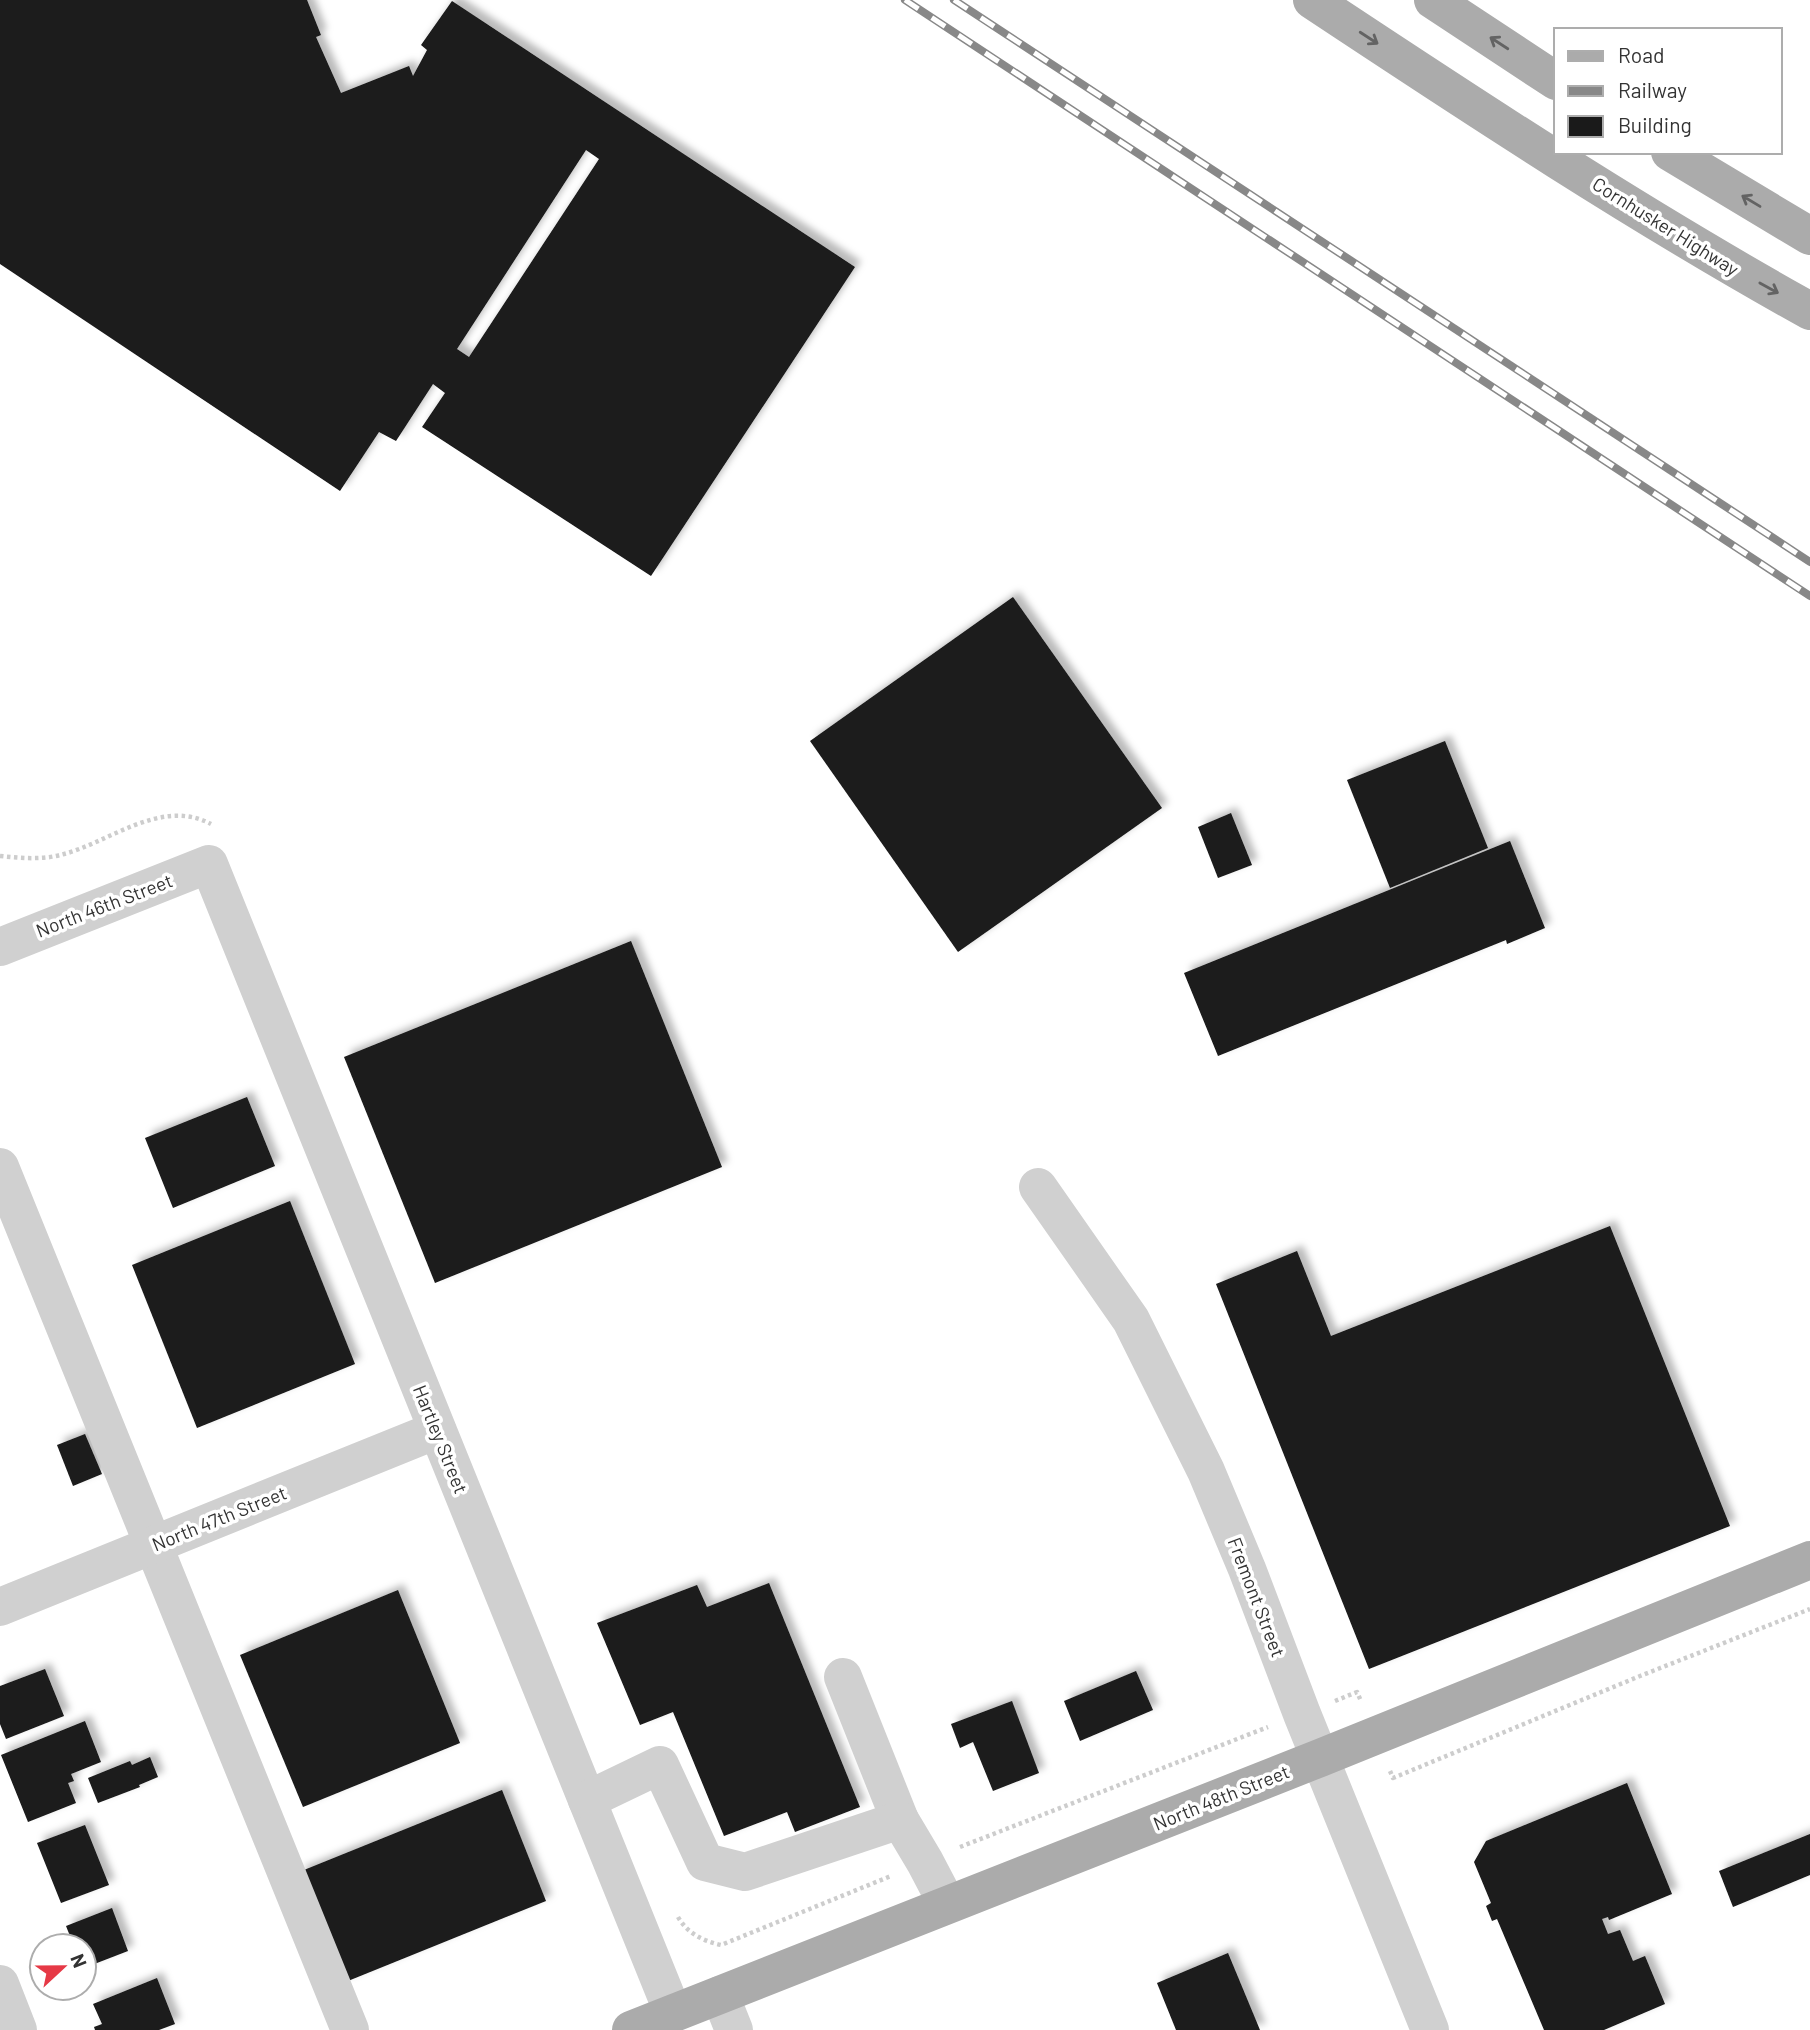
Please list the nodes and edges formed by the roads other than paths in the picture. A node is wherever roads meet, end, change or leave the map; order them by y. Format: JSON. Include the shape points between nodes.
{"nodes":[{"id":1,"x":1312,"y":0,"type":"edge"},
{"id":2,"x":1433,"y":0,"type":"edge"},
{"id":3,"x":1554,"y":79,"type":"edge"},
{"id":4,"x":1673,"y":154,"type":"edge"},
{"id":5,"x":1810,"y":236,"type":"edge"},
{"id":6,"x":1810,"y":311,"type":"edge"},
{"id":7,"x":209,"y":864,"type":"joint"},
{"id":8,"x":0,"y":947,"type":"edge"},
{"id":9,"x":0,"y":1167,"type":"edge"},
{"id":10,"x":1038,"y":1187,"type":"dead end"},
{"id":11,"x":437,"y":1430,"type":"junction"},
{"id":12,"x":154,"y":1545,"type":"junction"},
{"id":13,"x":1810,"y":1560,"type":"edge"},
{"id":14,"x":0,"y":1607,"type":"edge"},
{"id":15,"x":843,"y":1677,"type":"dead end"},
{"id":16,"x":1320,"y":1758,"type":"junction"},
{"id":17,"x":586,"y":1800,"type":"junction"},
{"id":18,"x":900,"y":1820,"type":"junction"},
{"id":19,"x":947,"y":1904,"type":"junction"},
{"id":20,"x":0,"y":1984,"type":"edge"},
{"id":21,"x":720,"y":1995,"type":"junction"},
{"id":22,"x":673,"y":2014,"type":"junction"},
{"id":23,"x":18,"y":2030,"type":"edge"},
{"id":24,"x":350,"y":2030,"type":"edge"},
{"id":25,"x":631,"y":2030,"type":"edge"},
{"id":26,"x":734,"y":2030,"type":"edge"},
{"id":27,"x":1430,"y":2030,"type":"edge"}],
"edges":[{"from":1,"to":6,"type":"main road","name":"Cornhusker Highway","one_way":true,"via":[[1714,257]]},
{"from":3,"to":2,"type":"main road","one_way":true},
{"from":5,"to":4,"type":"main road","one_way":true},
{"from":7,"to":8,"type":"street","name":"North 46th Street"},
{"from":7,"to":11,"type":"street","name":"Hartley Street"},
{"from":9,"to":12,"type":"street"},
{"from":10,"to":16,"type":"street","name":"Fremont Street","via":[[1131,1320],[1200,1459]]},
{"from":11,"to":12,"type":"street","name":"North 47th Street"},
{"from":11,"to":17,"type":"street","name":"Hartley Street"},
{"from":12,"to":14,"type":"street","name":"North 47th Street"},
{"from":12,"to":24,"type":"street"},
{"from":13,"to":16,"type":"main road","name":"North 48th Street"},
{"from":15,"to":18,"type":"street"},
{"from":16,"to":19,"type":"main road","name":"North 48th Street"},
{"from":16,"to":27,"type":"street","name":"Fremont Street"},
{"from":17,"to":18,"type":"street","via":[[660,1765],[705,1862],[745,1872]]},
{"from":17,"to":22,"type":"street","name":"Hartley Street"},
{"from":18,"to":19,"type":"street"},
{"from":19,"to":21,"type":"main road","name":"North 48th Street"},
{"from":20,"to":23,"type":"street"},
{"from":21,"to":22,"type":"main road","name":"North 48th Street"},
{"from":21,"to":26,"type":"street"},
{"from":22,"to":25,"type":"main road","name":"North 48th Street"}]}
